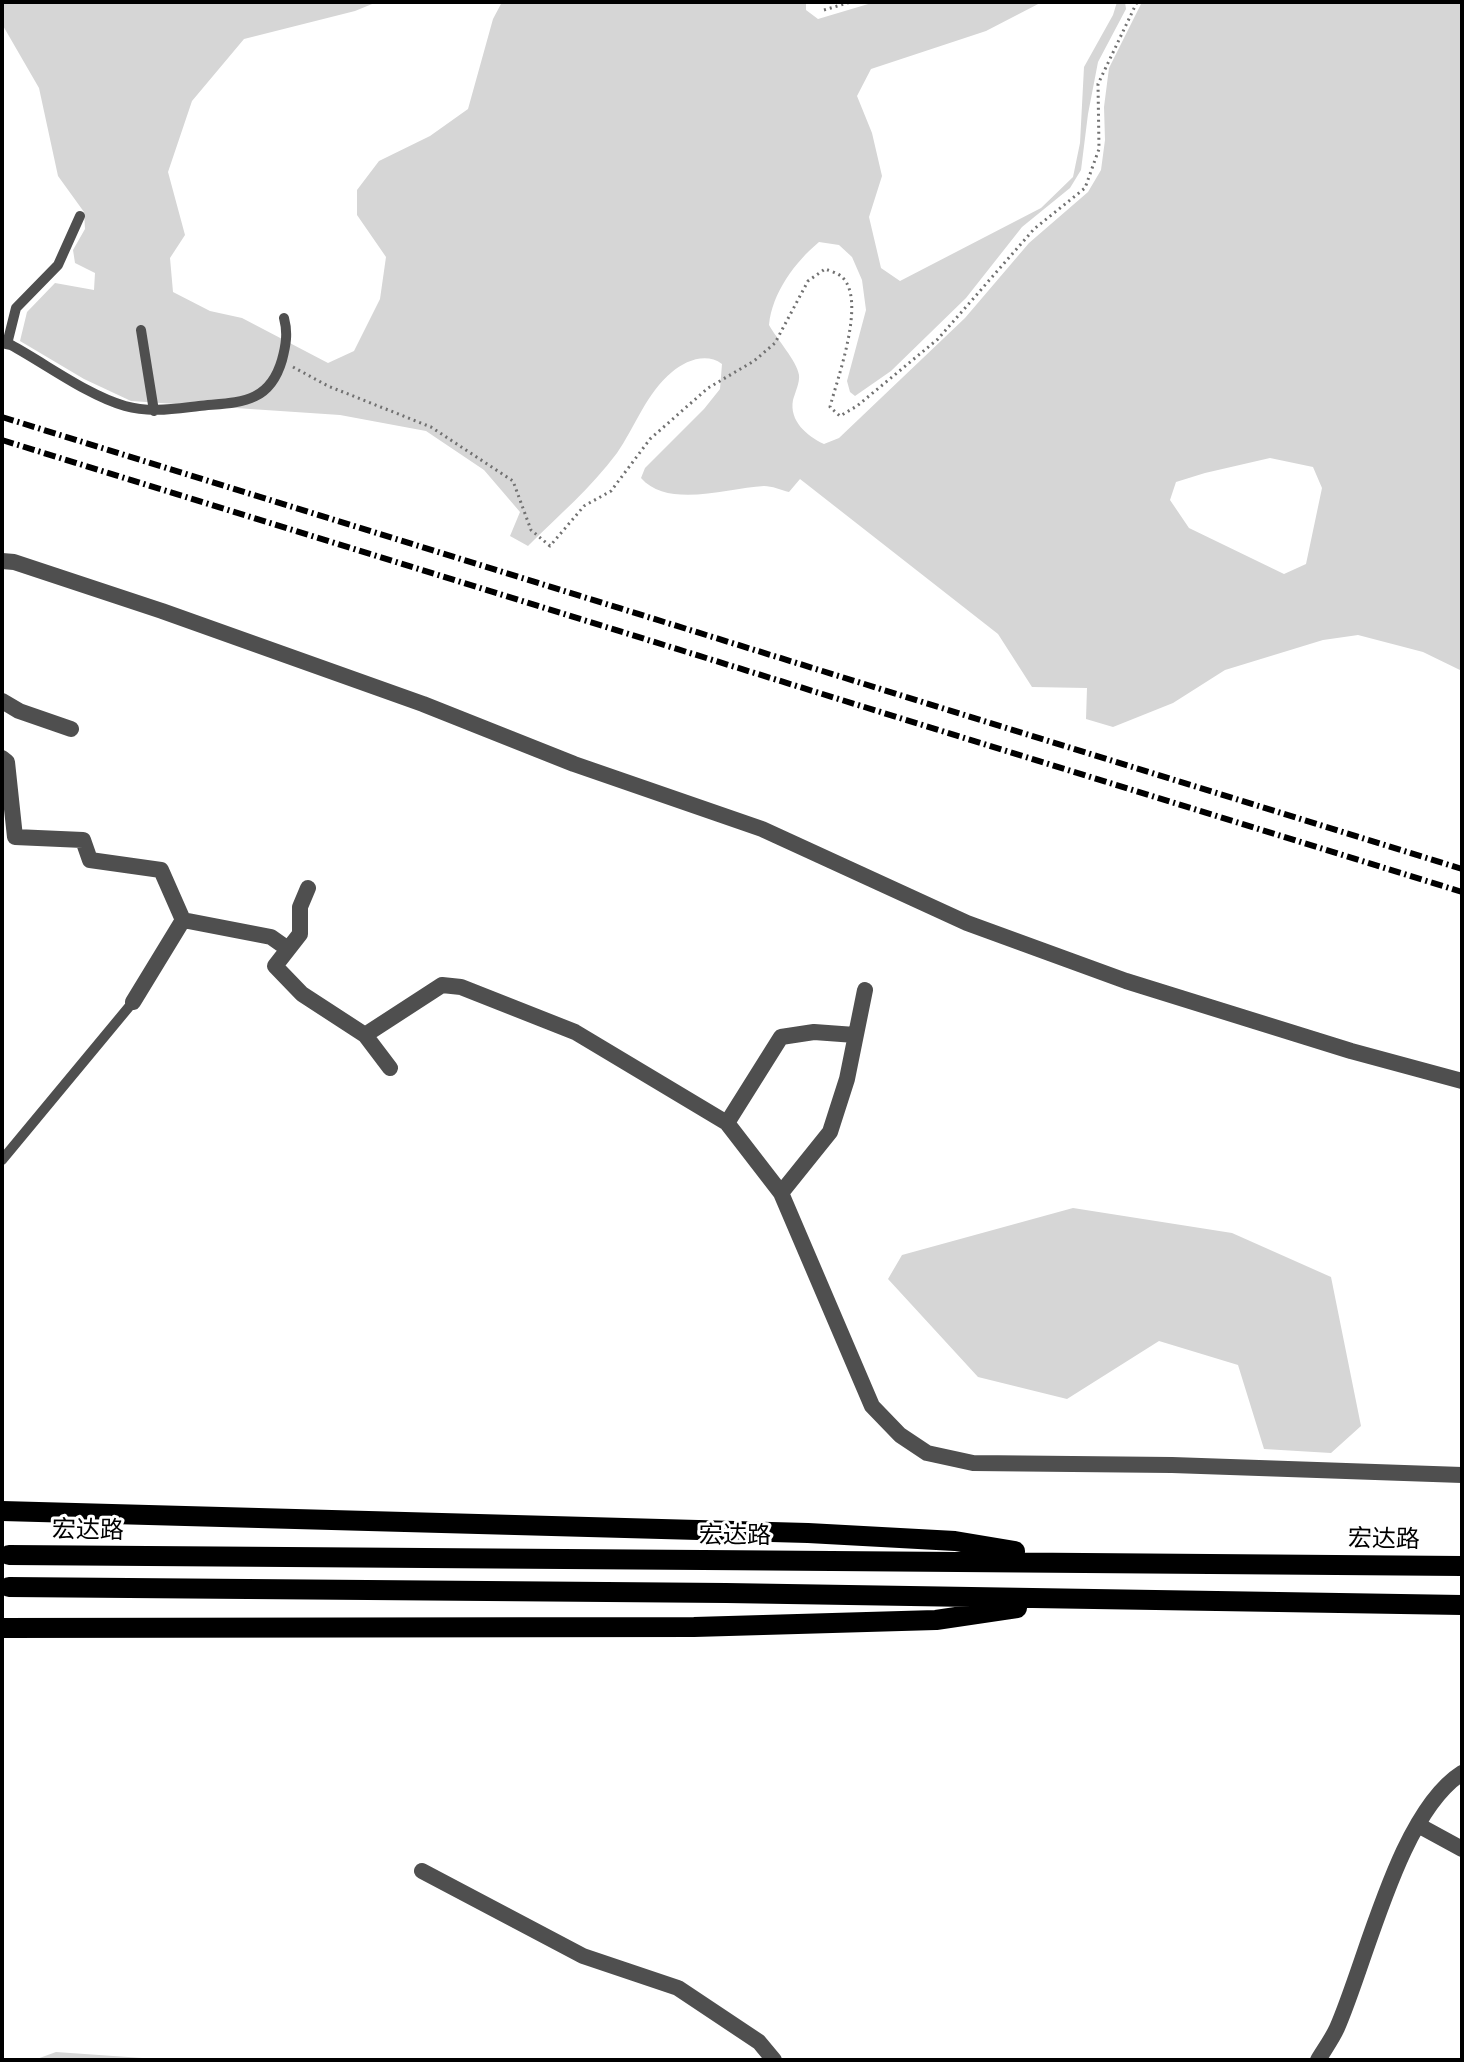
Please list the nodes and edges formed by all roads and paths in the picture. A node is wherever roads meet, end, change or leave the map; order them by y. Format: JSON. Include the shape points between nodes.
{"nodes":[{"id":1,"x":851,"y":2,"type":"edge"},
{"id":2,"x":1137,"y":2,"type":"edge"},
{"id":3,"x":824,"y":10,"type":"dead end"},
{"id":4,"x":80,"y":216,"type":"dead end"},
{"id":5,"x":284,"y":318,"type":"dead end"},
{"id":6,"x":141,"y":330,"type":"dead end"},
{"id":7,"x":4,"y":344,"type":"edge"},
{"id":8,"x":282,"y":360,"type":"junction"},
{"id":9,"x":154,"y":411,"type":"junction"},
{"id":10,"x":2,"y":561,"type":"edge"},
{"id":11,"x":2,"y":701,"type":"edge"},
{"id":12,"x":71,"y":729,"type":"dead end"},
{"id":13,"x":2,"y":758,"type":"edge"},
{"id":14,"x":308,"y":888,"type":"dead end"},
{"id":15,"x":183,"y":920,"type":"junction"},
{"id":16,"x":288,"y":949,"type":"junction"},
{"id":17,"x":865,"y":990,"type":"dead end"},
{"id":18,"x":133,"y":1002,"type":"joint"},
{"id":19,"x":365,"y":1035,"type":"junction"},
{"id":20,"x":855,"y":1035,"type":"junction"},
{"id":21,"x":390,"y":1068,"type":"dead end"},
{"id":22,"x":1462,"y":1081,"type":"edge"},
{"id":23,"x":727,"y":1123,"type":"junction"},
{"id":24,"x":2,"y":1160,"type":"edge"},
{"id":25,"x":781,"y":1193,"type":"junction"},
{"id":26,"x":1462,"y":1475,"type":"edge"},
{"id":27,"x":4,"y":1511,"type":"edge"},
{"id":28,"x":9,"y":1555,"type":"dead end"},
{"id":29,"x":1078,"y":1561,"type":"junction"},
{"id":30,"x":1462,"y":1566,"type":"edge"},
{"id":31,"x":9,"y":1587,"type":"dead end"},
{"id":32,"x":1075,"y":1599,"type":"junction"},
{"id":33,"x":1462,"y":1605,"type":"edge"},
{"id":34,"x":2,"y":1628,"type":"edge"},
{"id":35,"x":1462,"y":1773,"type":"edge"},
{"id":36,"x":1418,"y":1825,"type":"junction"},
{"id":37,"x":1462,"y":1849,"type":"edge"},
{"id":38,"x":422,"y":1871,"type":"dead end"},
{"id":39,"x":774,"y":2060,"type":"edge"},
{"id":40,"x":1318,"y":2060,"type":"edge"}],
"edges":[{"from":1,"to":3,"type":"path"},
{"from":2,"to":8,"type":"path","via":[[1098,84],[1099,149],[1085,188],[1034,229],[938,339],[840,416],[830,407],[853,308],[842,277],[825,269],[808,281],[775,343],[708,388],[650,439],[611,491],[584,506],[550,546],[531,530],[513,481],[431,427],[328,386]]},
{"from":4,"to":7,"type":"lane","via":[[58,265],[16,308]]},
{"from":5,"to":8,"type":"lane","via":[[288,330]]},
{"from":6,"to":9,"type":"lane"},
{"from":7,"to":9,"type":"lane","via":[[123,405]]},
{"from":8,"to":9,"type":"lane","via":[[272,383],[245,401]]},
{"from":10,"to":22,"type":"street","via":[[162,611],[762,829],[967,923],[1126,981]]},
{"from":11,"to":12,"type":"street"},
{"from":13,"to":15,"type":"street","via":[[7,762],[15,837],[83,840],[90,860],[161,870]]},
{"from":14,"to":16,"type":"street","via":[[300,907],[300,934]]},
{"from":15,"to":16,"type":"street","via":[[271,937]]},
{"from":15,"to":18,"type":"street"},
{"from":16,"to":19,"type":"street","via":[[275,966],[302,994]]},
{"from":17,"to":20,"type":"street"},
{"from":18,"to":24,"type":"lane"},
{"from":19,"to":21,"type":"street"},
{"from":19,"to":23,"type":"street","via":[[442,985],[461,987],[575,1032]]},
{"from":20,"to":23,"type":"street","via":[[814,1032],[781,1037]]},
{"from":20,"to":25,"type":"street","via":[[830,1132]]},
{"from":23,"to":25,"type":"street"},
{"from":25,"to":26,"type":"street","via":[[872,1406],[927,1453],[973,1463]]},
{"from":27,"to":29,"type":"main road","via":[[808,1533],[955,1541]]},
{"from":28,"to":29,"type":"main road","name":"宏达路"},
{"from":29,"to":30,"type":"main road","name":"宏达路"},
{"from":31,"to":32,"type":"main road"},
{"from":32,"to":33,"type":"main road"},
{"from":32,"to":34,"type":"main road","via":[[936,1620],[694,1627]]},
{"from":35,"to":36,"type":"street","via":[[1429,1804]]},
{"from":36,"to":37,"type":"street"},
{"from":36,"to":40,"type":"street","via":[[1382,1904],[1336,2030]]},
{"from":38,"to":39,"type":"street","via":[[583,1956],[678,1988],[759,2042]]}]}
